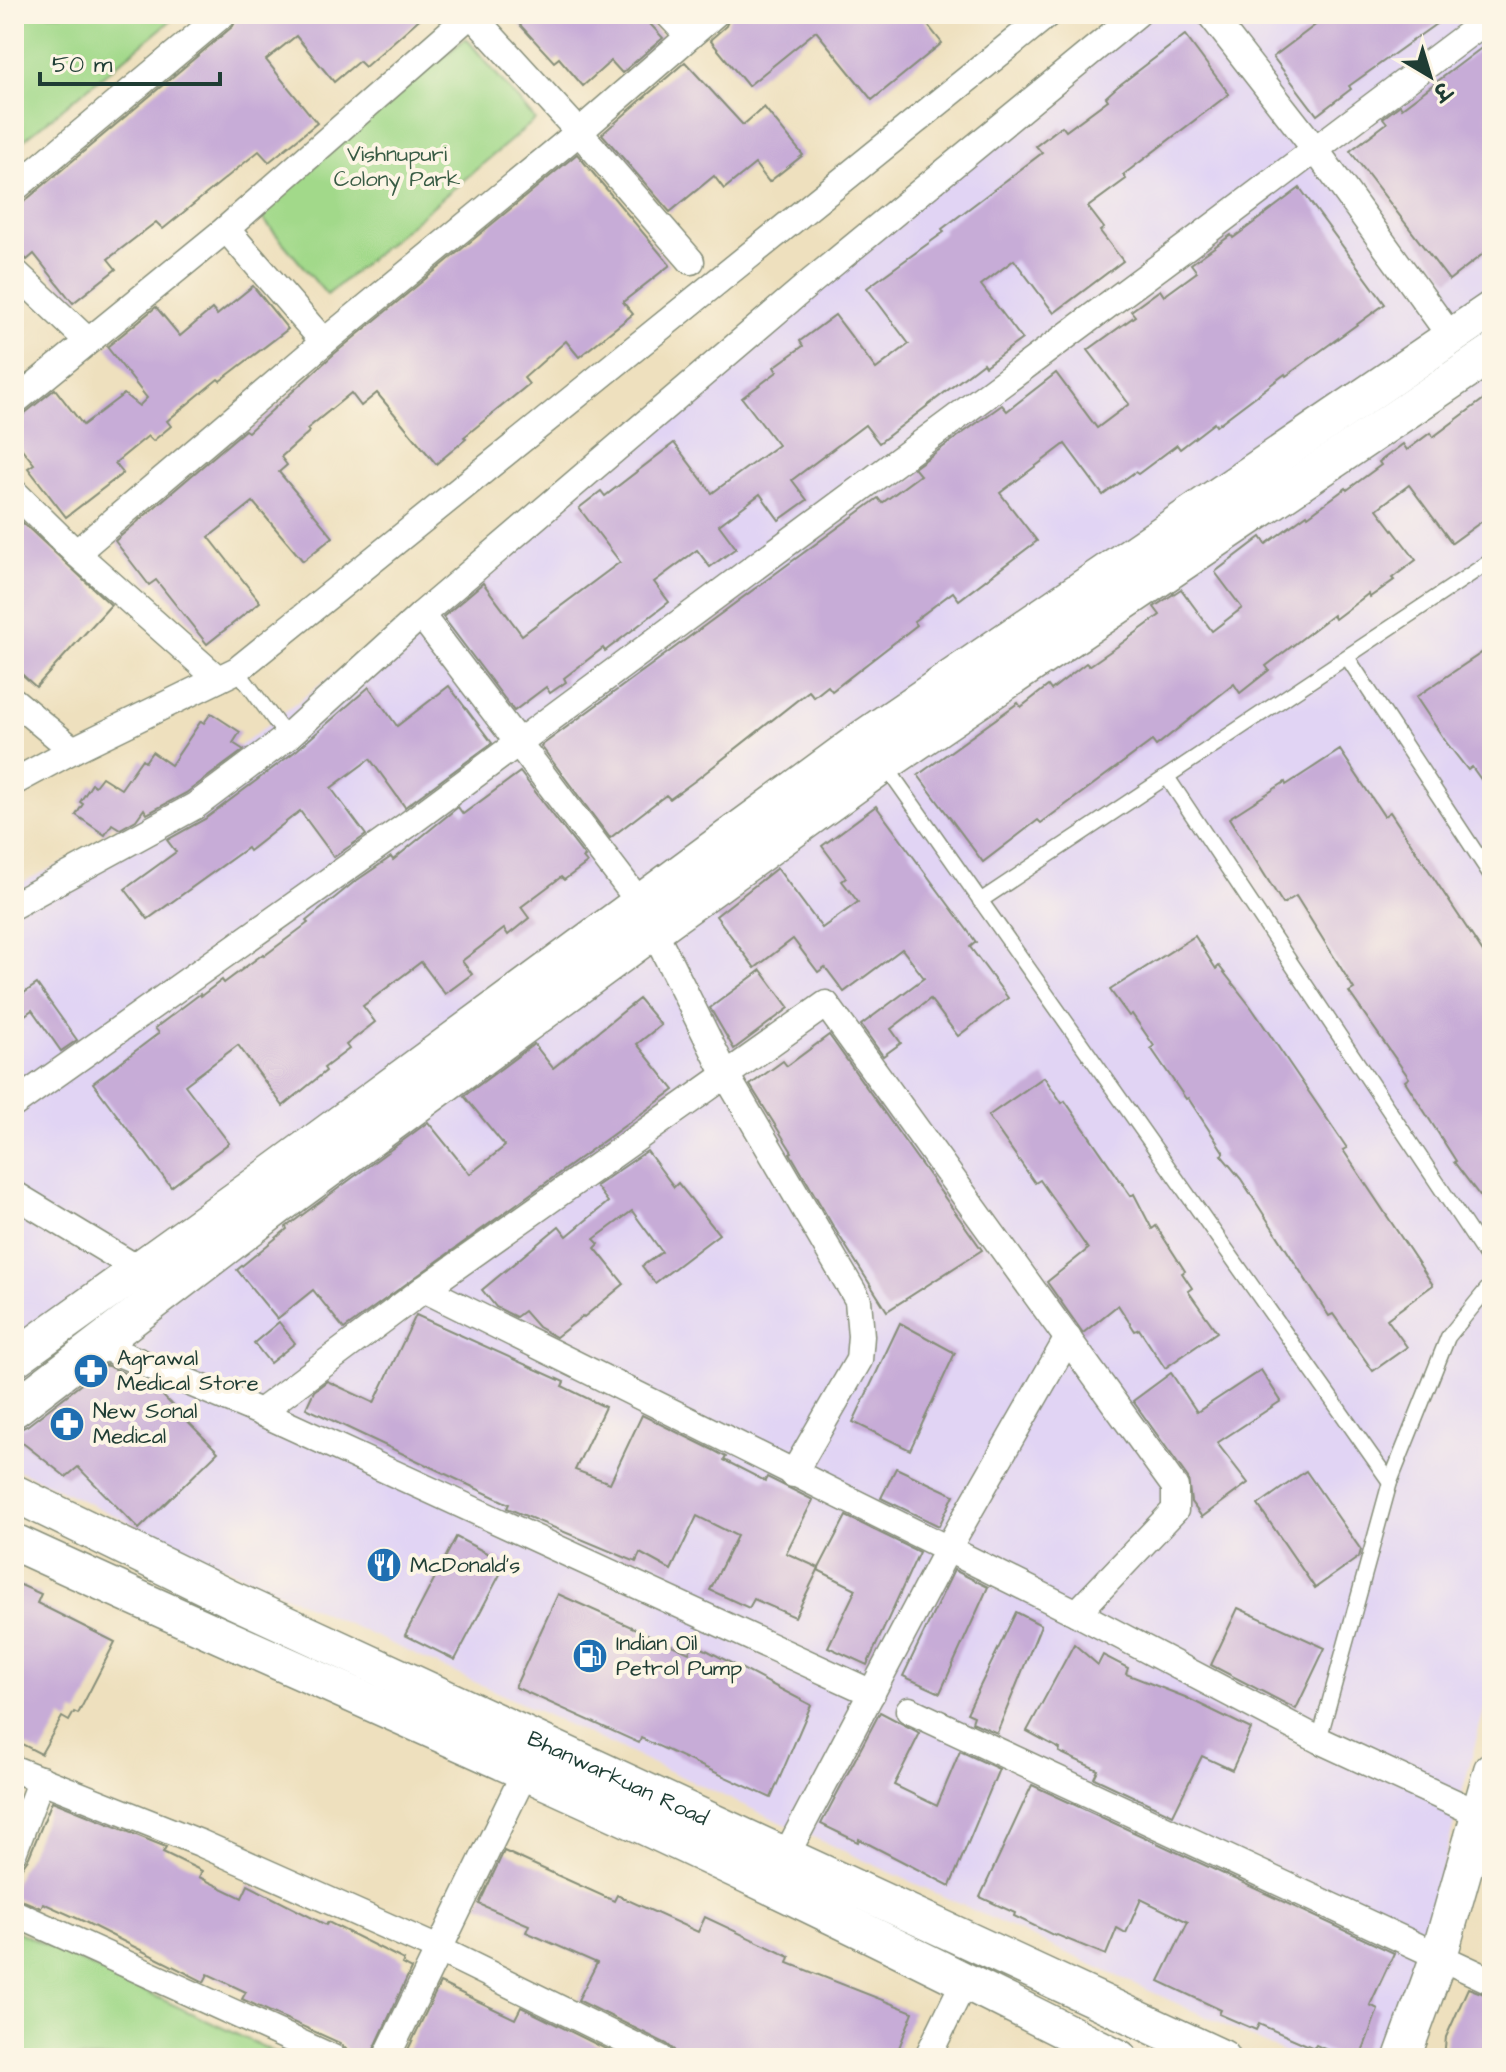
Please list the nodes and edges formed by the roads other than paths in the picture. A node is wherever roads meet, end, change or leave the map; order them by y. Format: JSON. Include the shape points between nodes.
{"nodes":[{"id":1,"x":223,"y":14,"type":"edge"},
{"id":2,"x":668,"y":14,"type":"edge"},
{"id":3,"x":715,"y":14,"type":"edge"},
{"id":4,"x":1048,"y":14,"type":"edge"},
{"id":5,"x":1137,"y":14,"type":"edge"},
{"id":6,"x":1210,"y":14,"type":"edge"},
{"id":7,"x":1492,"y":16,"type":"edge"},
{"id":8,"x":689,"y":36,"type":"junction"},
{"id":9,"x":579,"y":132,"type":"junction"},
{"id":10,"x":1315,"y":149,"type":"junction"},
{"id":11,"x":14,"y":189,"type":"edge"},
{"id":12,"x":226,"y":229,"type":"junction"},
{"id":13,"x":691,"y":261,"type":"dead end"},
{"id":14,"x":14,"y":271,"type":"edge"},
{"id":15,"x":1492,"y":309,"type":"edge"},
{"id":16,"x":1451,"y":337,"type":"junction"},
{"id":17,"x":88,"y":341,"type":"junction"},
{"id":18,"x":324,"y":342,"type":"junction"},
{"id":19,"x":1492,"y":353,"type":"edge"},
{"id":20,"x":14,"y":402,"type":"edge"},
{"id":21,"x":14,"y":492,"type":"edge"},
{"id":22,"x":76,"y":553,"type":"junction"},
{"id":23,"x":1492,"y":560,"type":"edge"},
{"id":24,"x":421,"y":615,"type":"junction"},
{"id":25,"x":1347,"y":657,"type":"junction"},
{"id":26,"x":227,"y":674,"type":"junction"},
{"id":27,"x":14,"y":701,"type":"edge"},
{"id":28,"x":287,"y":737,"type":"junction"},
{"id":29,"x":519,"y":741,"type":"junction"},
{"id":30,"x":73,"y":750,"type":"junction"},
{"id":31,"x":884,"y":764,"type":"junction"},
{"id":32,"x":1167,"y":777,"type":"junction"},
{"id":33,"x":14,"y":782,"type":"edge"},
{"id":34,"x":1492,"y":877,"type":"edge"},
{"id":35,"x":980,"y":901,"type":"junction"},
{"id":36,"x":14,"y":905,"type":"edge"},
{"id":37,"x":646,"y":917,"type":"junction"},
{"id":38,"x":14,"y":1074,"type":"edge"},
{"id":39,"x":726,"y":1075,"type":"junction"},
{"id":40,"x":38,"y":1087,"type":"junction"},
{"id":41,"x":14,"y":1104,"type":"edge"},
{"id":42,"x":14,"y":1194,"type":"edge"},
{"id":43,"x":1492,"y":1265,"type":"edge"},
{"id":44,"x":138,"y":1269,"type":"junction"},
{"id":45,"x":1492,"y":1283,"type":"edge"},
{"id":46,"x":424,"y":1289,"type":"junction"},
{"id":47,"x":1068,"y":1338,"type":"junction"},
{"id":48,"x":97,"y":1344,"type":"junction"},
{"id":49,"x":14,"y":1359,"type":"edge"},
{"id":50,"x":14,"y":1409,"type":"edge"},
{"id":51,"x":260,"y":1412,"type":"junction"},
{"id":52,"x":793,"y":1474,"type":"junction"},
{"id":53,"x":1390,"y":1482,"type":"junction"},
{"id":54,"x":14,"y":1493,"type":"edge"},
{"id":55,"x":14,"y":1542,"type":"edge"},
{"id":56,"x":948,"y":1548,"type":"junction"},
{"id":57,"x":1077,"y":1613,"type":"junction"},
{"id":58,"x":872,"y":1693,"type":"junction"},
{"id":59,"x":909,"y":1710,"type":"dead end"},
{"id":60,"x":1319,"y":1740,"type":"junction"},
{"id":61,"x":14,"y":1769,"type":"edge"},
{"id":62,"x":1492,"y":1770,"type":"edge"},
{"id":63,"x":525,"y":1772,"type":"junction"},
{"id":64,"x":41,"y":1779,"type":"junction"},
{"id":65,"x":1485,"y":1817,"type":"edge"},
{"id":66,"x":14,"y":1851,"type":"edge"},
{"id":67,"x":785,"y":1857,"type":"junction"},
{"id":68,"x":14,"y":1913,"type":"edge"},
{"id":69,"x":438,"y":1949,"type":"junction"},
{"id":70,"x":1439,"y":1956,"type":"junction"},
{"id":71,"x":965,"y":1980,"type":"junction"},
{"id":72,"x":1492,"y":1981,"type":"edge"},
{"id":73,"x":333,"y":2058,"type":"edge"},
{"id":74,"x":386,"y":2058,"type":"edge"},
{"id":75,"x":660,"y":2058,"type":"edge"},
{"id":76,"x":927,"y":2058,"type":"edge"},
{"id":77,"x":1119,"y":2058,"type":"edge"},
{"id":78,"x":1222,"y":2058,"type":"edge"},
{"id":79,"x":1402,"y":2058,"type":"edge"},
{"id":80,"x":1427,"y":2058,"type":"edge"}],
"edges":[{"from":1,"to":11,"type":"street"},
{"from":2,"to":8,"type":"street"},
{"from":3,"to":8,"type":"street"},
{"from":4,"to":26,"type":"street"},
{"from":5,"to":24,"type":"street","via":[[812,281]]},
{"from":6,"to":10,"type":"street"},
{"from":7,"to":10,"type":"street"},
{"from":8,"to":9,"type":"street"},
{"from":9,"to":12,"type":"street","via":[[471,14]]},
{"from":9,"to":13,"type":"street"},
{"from":9,"to":18,"type":"street"},
{"from":10,"to":16,"type":"street"},
{"from":10,"to":29,"type":"street"},
{"from":12,"to":17,"type":"street"},
{"from":12,"to":18,"type":"street"},
{"from":14,"to":17,"type":"street"},
{"from":15,"to":16,"type":"street"},
{"from":16,"to":37,"type":"street","via":[[865,737]]},
{"from":17,"to":20,"type":"street"},
{"from":18,"to":22,"type":"street"},
{"from":19,"to":31,"type":"street"},
{"from":21,"to":22,"type":"street"},
{"from":22,"to":26,"type":"street"},
{"from":23,"to":25,"type":"lane"},
{"from":24,"to":28,"type":"street"},
{"from":24,"to":29,"type":"street"},
{"from":25,"to":32,"type":"lane"},
{"from":25,"to":34,"type":"lane"},
{"from":26,"to":28,"type":"lane"},
{"from":26,"to":30,"type":"street"},
{"from":27,"to":30,"type":"street"},
{"from":28,"to":36,"type":"street","via":[[195,806]]},
{"from":29,"to":37,"type":"street"},
{"from":29,"to":40,"type":"street"},
{"from":30,"to":33,"type":"street"},
{"from":31,"to":35,"type":"lane"},
{"from":31,"to":37,"type":"street"},
{"from":32,"to":35,"type":"lane"},
{"from":32,"to":43,"type":"lane"},
{"from":35,"to":53,"type":"lane"},
{"from":37,"to":39,"type":"street"},
{"from":37,"to":44,"type":"street"},
{"from":37,"to":48,"type":"street"},
{"from":38,"to":40,"type":"street"},
{"from":39,"to":46,"type":"street"},
{"from":39,"to":47,"type":"street","via":[[826,1004]]},
{"from":39,"to":52,"type":"street","via":[[858,1300],[859,1360]]},
{"from":40,"to":41,"type":"street"},
{"from":42,"to":44,"type":"street"},
{"from":44,"to":49,"type":"street"},
{"from":45,"to":53,"type":"lane","via":[[1448,1337]]},
{"from":46,"to":51,"type":"street"},
{"from":46,"to":52,"type":"street"},
{"from":47,"to":56,"type":"street"},
{"from":47,"to":57,"type":"street","via":[[1175,1487],[1177,1497],[1175,1510]]},
{"from":48,"to":50,"type":"street"},
{"from":48,"to":51,"type":"street"},
{"from":51,"to":58,"type":"street"},
{"from":52,"to":56,"type":"street"},
{"from":53,"to":60,"type":"lane"},
{"from":54,"to":67,"type":"street","name":"Bhanwarkuan Road"},
{"from":55,"to":63,"type":"street","name":"Bhanwarkuan Road"},
{"from":56,"to":57,"type":"street"},
{"from":56,"to":58,"type":"street"},
{"from":57,"to":60,"type":"street"},
{"from":58,"to":67,"type":"street"},
{"from":59,"to":70,"type":"street"},
{"from":60,"to":65,"type":"street"},
{"from":61,"to":64,"type":"street"},
{"from":62,"to":65,"type":"street"},
{"from":63,"to":69,"type":"street"},
{"from":63,"to":71,"type":"street","name":"Bhanwarkuan Road"},
{"from":64,"to":66,"type":"street"},
{"from":64,"to":69,"type":"street"},
{"from":65,"to":70,"type":"street"},
{"from":67,"to":78,"type":"street","name":"Bhanwarkuan Road"},
{"from":68,"to":73,"type":"street"},
{"from":69,"to":74,"type":"street"},
{"from":69,"to":75,"type":"street"},
{"from":70,"to":72,"type":"street"},
{"from":70,"to":79,"type":"street"},
{"from":70,"to":80,"type":"street"},
{"from":71,"to":76,"type":"street"},
{"from":71,"to":77,"type":"street","name":"Bhanwarkuan Road"}]}
